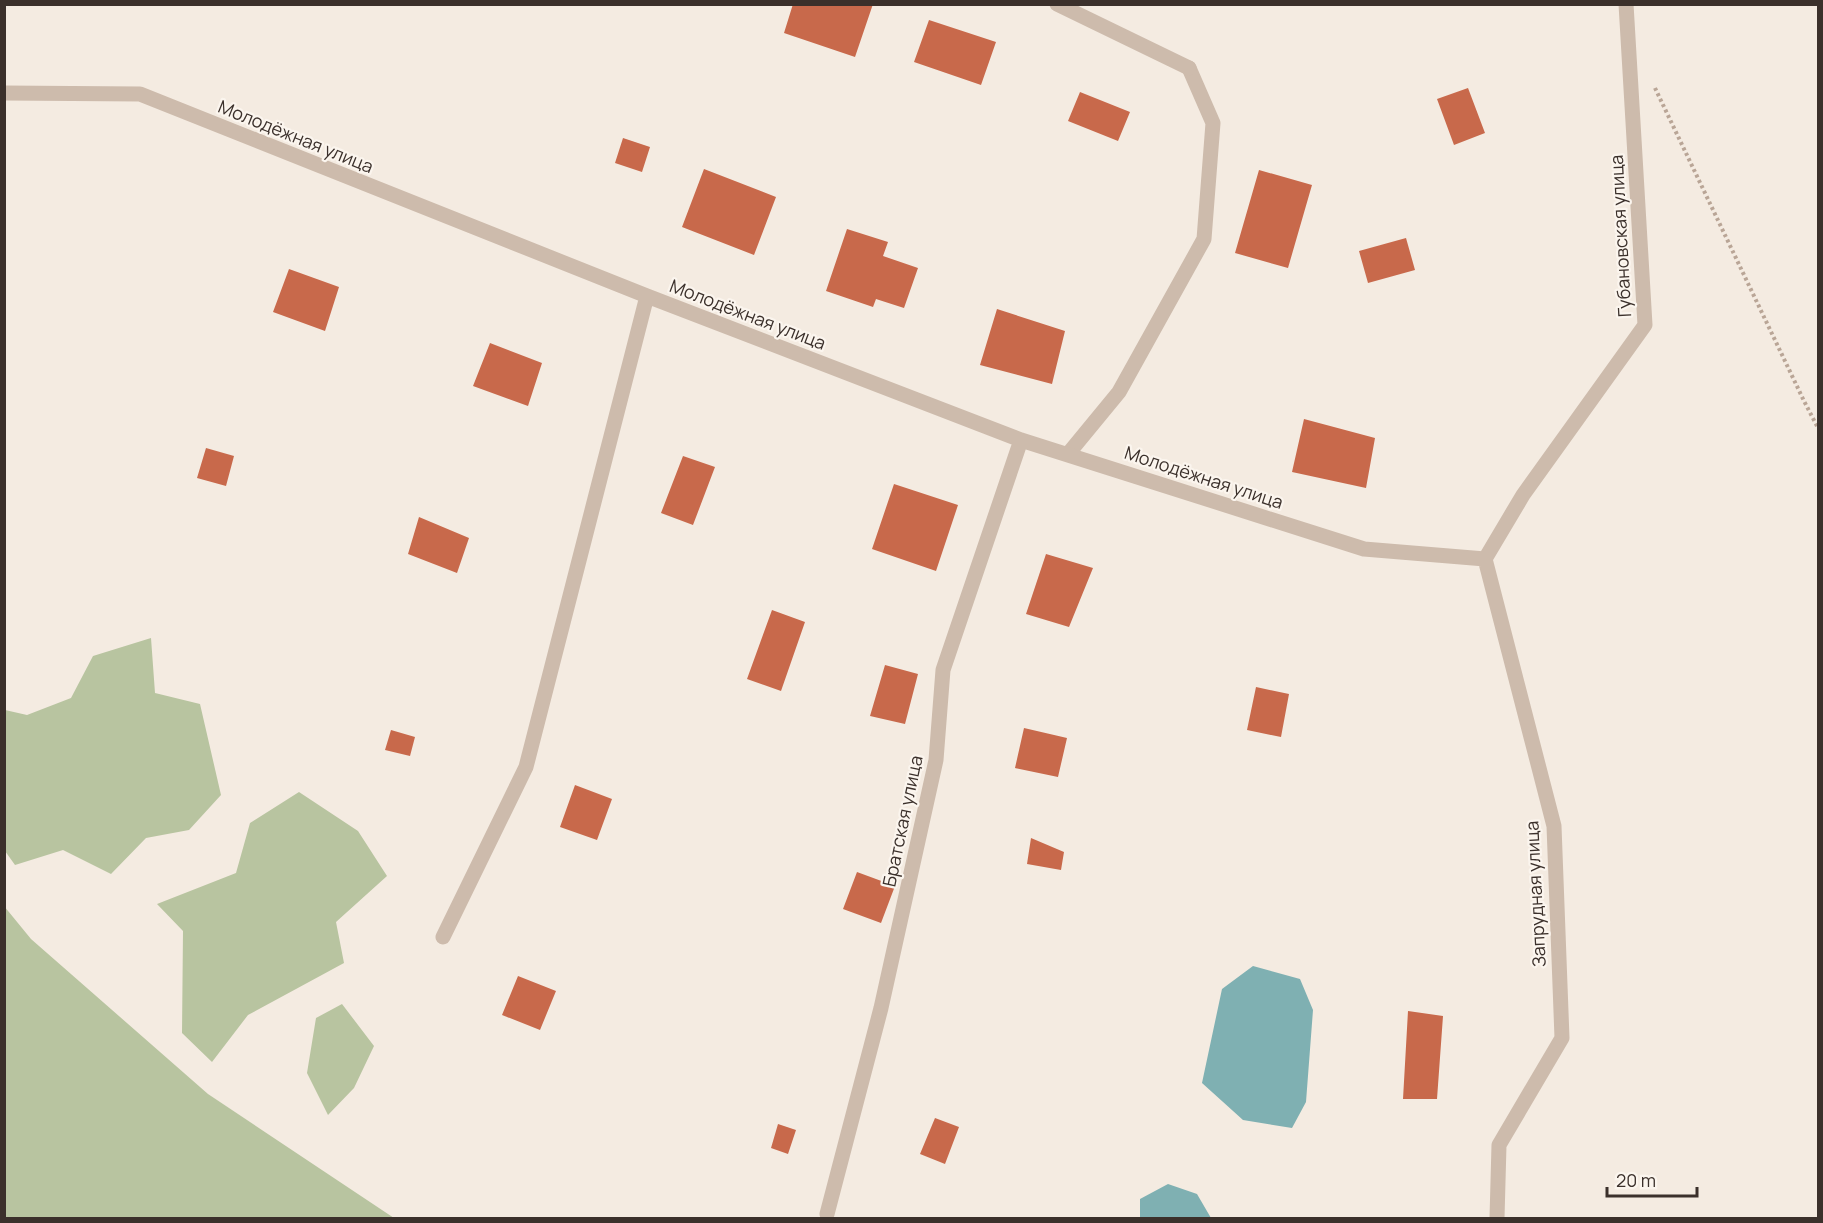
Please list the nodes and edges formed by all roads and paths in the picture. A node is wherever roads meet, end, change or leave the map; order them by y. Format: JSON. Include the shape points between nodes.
{"nodes":[{"id":1,"x":1057,"y":4,"type":"edge"},
{"id":2,"x":1626,"y":4,"type":"edge"},
{"id":3,"x":1652,"y":83,"type":"dead end"},
{"id":4,"x":4,"y":93,"type":"edge"},
{"id":5,"x":647,"y":296,"type":"junction"},
{"id":6,"x":1818,"y":428,"type":"edge"},
{"id":7,"x":1021,"y":440,"type":"junction"},
{"id":8,"x":1068,"y":454,"type":"junction"},
{"id":9,"x":1485,"y":559,"type":"junction"},
{"id":10,"x":443,"y":936,"type":"dead end"},
{"id":11,"x":827,"y":1214,"type":"dead end"},
{"id":12,"x":1497,"y":1218,"type":"edge"}],
"edges":[{"from":1,"to":8,"type":"street","via":[[1190,68],[1213,123],[1204,239],[1119,392]]},
{"from":2,"to":9,"type":"street","name":"Губановская улица","via":[[1644,325],[1523,495]]},
{"from":3,"to":6,"type":"path"},
{"from":4,"to":5,"type":"street","name":"Молодёжная улица","via":[[140,94]]},
{"from":5,"to":7,"type":"street","name":"Молодёжная улица"},
{"from":5,"to":10,"type":"street","via":[[526,767]]},
{"from":7,"to":8,"type":"street","name":"Молодёжная улица"},
{"from":7,"to":11,"type":"street","name":"Братская улица","via":[[943,670],[936,760],[881,1008]]},
{"from":8,"to":9,"type":"street","name":"Молодёжная улица","via":[[1364,549]]},
{"from":9,"to":12,"type":"street","name":"Запрудная улица","via":[[1554,826],[1562,1038],[1499,1145]]}]}
